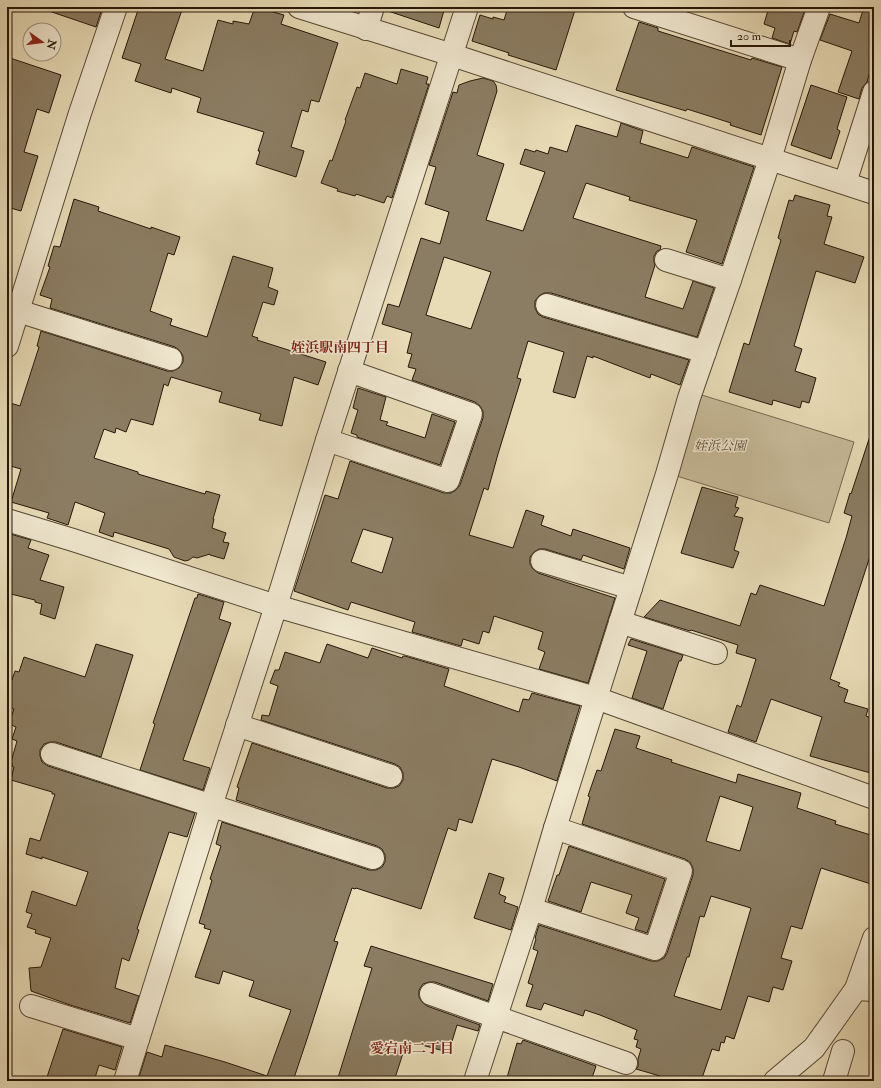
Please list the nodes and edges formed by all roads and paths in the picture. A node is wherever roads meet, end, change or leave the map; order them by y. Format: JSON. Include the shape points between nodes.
{"nodes":[{"id":1,"x":116,"y":7,"type":"edge"},
{"id":2,"x":299,"y":7,"type":"edge"},
{"id":3,"x":373,"y":7,"type":"edge"},
{"id":4,"x":467,"y":7,"type":"edge"},
{"id":5,"x":634,"y":7,"type":"edge"},
{"id":6,"x":819,"y":7,"type":"edge"},
{"id":7,"x":366,"y":29,"type":"junction"},
{"id":8,"x":452,"y":55,"type":"junction"},
{"id":9,"x":800,"y":60,"type":"junction"},
{"id":10,"x":874,"y":92,"type":"edge"},
{"id":11,"x":770,"y":159,"type":"junction"},
{"id":12,"x":845,"y":183,"type":"junction"},
{"id":13,"x":874,"y":193,"type":"edge"},
{"id":14,"x":666,"y":260,"type":"dead end"},
{"id":15,"x":730,"y":280,"type":"junction"},
{"id":16,"x":547,"y":305,"type":"dead end"},
{"id":17,"x":18,"y":311,"type":"junction"},
{"id":18,"x":7,"y":346,"type":"edge"},
{"id":19,"x":704,"y":352,"type":"junction"},
{"id":20,"x":171,"y":359,"type":"dead end"},
{"id":21,"x":349,"y":372,"type":"junction"},
{"id":22,"x":327,"y":440,"type":"junction"},
{"id":23,"x":7,"y":520,"type":"edge"},
{"id":24,"x":542,"y":561,"type":"dead end"},
{"id":25,"x":631,"y":588,"type":"junction"},
{"id":26,"x":276,"y":606,"type":"junction"},
{"id":27,"x":620,"y":622,"type":"junction"},
{"id":28,"x":716,"y":653,"type":"dead end"},
{"id":29,"x":596,"y":698,"type":"junction"},
{"id":30,"x":237,"y":725,"type":"junction"},
{"id":31,"x":52,"y":754,"type":"dead end"},
{"id":32,"x":391,"y":776,"type":"dead end"},
{"id":33,"x":874,"y":798,"type":"edge"},
{"id":34,"x":211,"y":806,"type":"junction"},
{"id":35,"x":555,"y":828,"type":"junction"},
{"id":36,"x":373,"y":858,"type":"dead end"},
{"id":37,"x":531,"y":909,"type":"junction"},
{"id":38,"x":874,"y":938,"type":"edge"},
{"id":39,"x":865,"y":989,"type":"edge"},
{"id":40,"x":430,"y":994,"type":"dead end"},
{"id":41,"x":31,"y":1006,"type":"dead end"},
{"id":42,"x":496,"y":1017,"type":"junction"},
{"id":43,"x":138,"y":1039,"type":"junction"},
{"id":44,"x":843,"y":1051,"type":"dead end"},
{"id":45,"x":626,"y":1063,"type":"dead end"},
{"id":46,"x":125,"y":1081,"type":"edge"},
{"id":47,"x":475,"y":1081,"type":"edge"},
{"id":48,"x":775,"y":1081,"type":"edge"},
{"id":49,"x":834,"y":1081,"type":"edge"}],
"edges":[{"from":1,"to":17,"type":"street"},
{"from":2,"to":7,"type":"street"},
{"from":3,"to":7,"type":"street"},
{"from":4,"to":8,"type":"street"},
{"from":5,"to":9,"type":"street"},
{"from":6,"to":9,"type":"street"},
{"from":7,"to":8,"type":"street"},
{"from":8,"to":11,"type":"street"},
{"from":8,"to":21,"type":"street"},
{"from":9,"to":11,"type":"street"},
{"from":10,"to":12,"type":"street"},
{"from":11,"to":12,"type":"street"},
{"from":11,"to":15,"type":"street"},
{"from":12,"to":13,"type":"street"},
{"from":14,"to":15,"type":"street"},
{"from":15,"to":19,"type":"street"},
{"from":16,"to":19,"type":"street"},
{"from":17,"to":18,"type":"street"},
{"from":17,"to":20,"type":"street"},
{"from":19,"to":25,"type":"street"},
{"from":21,"to":22,"type":"street"},
{"from":21,"to":22,"type":"street","via":[[471,414],[448,481]]},
{"from":22,"to":26,"type":"street"},
{"from":23,"to":26,"type":"street"},
{"from":24,"to":25,"type":"street"},
{"from":25,"to":27,"type":"street"},
{"from":26,"to":29,"type":"street"},
{"from":26,"to":30,"type":"street"},
{"from":27,"to":28,"type":"street"},
{"from":27,"to":29,"type":"street"},
{"from":29,"to":33,"type":"street"},
{"from":29,"to":35,"type":"street"},
{"from":30,"to":32,"type":"street"},
{"from":30,"to":34,"type":"street"},
{"from":31,"to":34,"type":"street"},
{"from":34,"to":36,"type":"street"},
{"from":34,"to":43,"type":"street"},
{"from":35,"to":37,"type":"street"},
{"from":35,"to":37,"type":"street","via":[[681,871],[655,949]]},
{"from":37,"to":42,"type":"street"},
{"from":38,"to":39,"type":"street"},
{"from":39,"to":48,"type":"street","via":[[814,1048]]},
{"from":40,"to":42,"type":"street"},
{"from":41,"to":43,"type":"street"},
{"from":42,"to":45,"type":"street"},
{"from":42,"to":47,"type":"street"},
{"from":43,"to":46,"type":"street"},
{"from":44,"to":49,"type":"street"}]}
